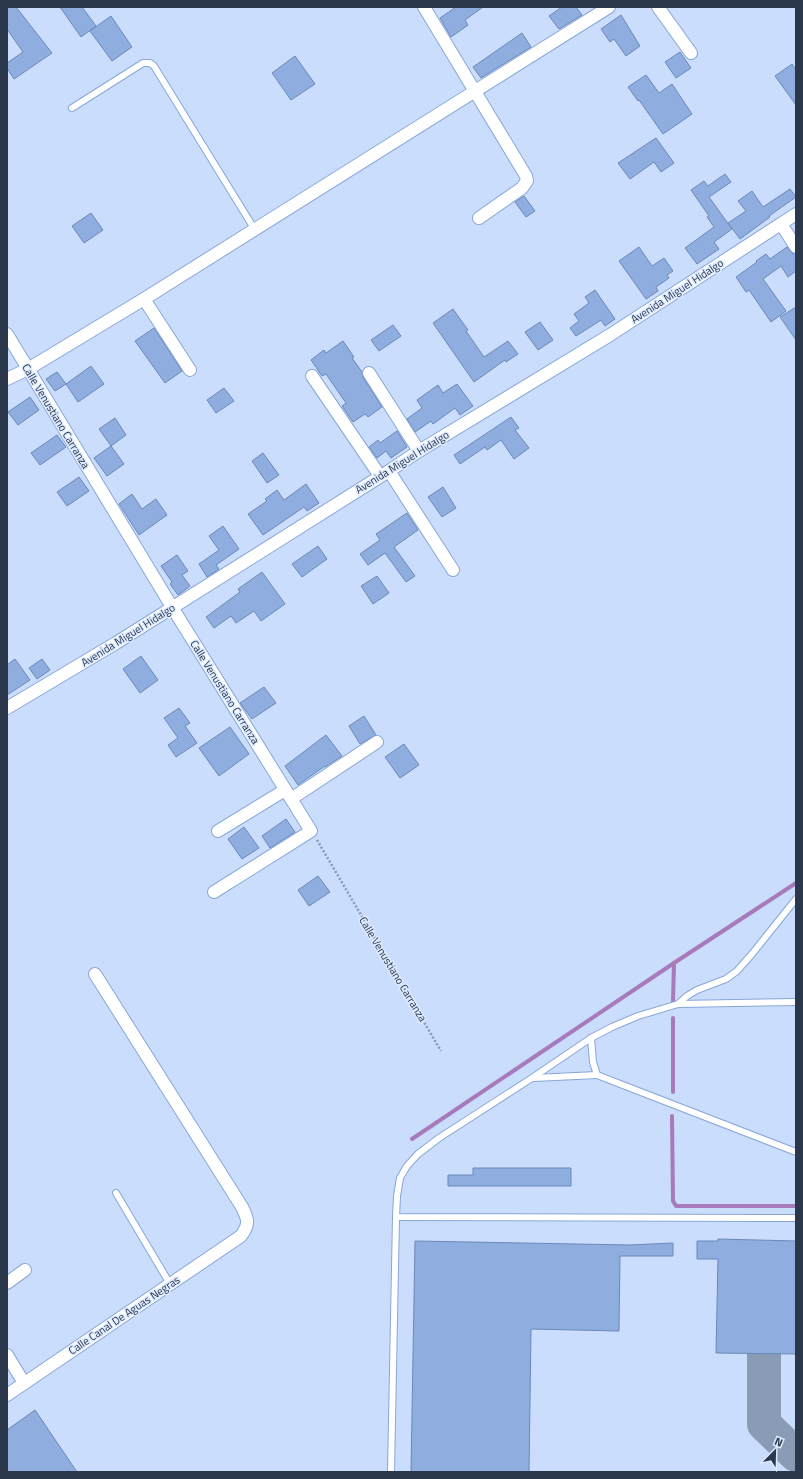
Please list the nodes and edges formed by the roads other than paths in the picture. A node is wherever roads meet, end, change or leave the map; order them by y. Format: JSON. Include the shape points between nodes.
{"nodes":[{"id":1,"x":424,"y":7,"type":"edge"},
{"id":2,"x":609,"y":7,"type":"edge"},
{"id":3,"x":658,"y":7,"type":"edge"},
{"id":4,"x":691,"y":53,"type":"dead end"},
{"id":5,"x":475,"y":91,"type":"junction"},
{"id":6,"x":72,"y":108,"type":"dead end"},
{"id":7,"x":796,"y":214,"type":"edge"},
{"id":8,"x":479,"y":218,"type":"dead end"},
{"id":9,"x":781,"y":224,"type":"junction"},
{"id":10,"x":255,"y":230,"type":"junction"},
{"id":11,"x":796,"y":247,"type":"edge"},
{"id":12,"x":144,"y":299,"type":"junction"},
{"id":13,"x":7,"y":334,"type":"edge"},
{"id":14,"x":28,"y":369,"type":"junction"},
{"id":15,"x":190,"y":370,"type":"dead end"},
{"id":16,"x":368,"y":373,"type":"dead end"},
{"id":17,"x":312,"y":376,"type":"dead end"},
{"id":18,"x":7,"y":379,"type":"edge"},
{"id":19,"x":419,"y":451,"type":"junction"},
{"id":20,"x":384,"y":474,"type":"junction"},
{"id":21,"x":453,"y":570,"type":"dead end"},
{"id":22,"x":172,"y":607,"type":"junction"},
{"id":23,"x":9,"y":704,"type":"edge"},
{"id":24,"x":377,"y":742,"type":"dead end"},
{"id":25,"x":288,"y":794,"type":"junction"},
{"id":26,"x":218,"y":831,"type":"dead end"},
{"id":27,"x":214,"y":892,"type":"dead end"},
{"id":28,"x":796,"y":899,"type":"edge"},
{"id":29,"x":95,"y":974,"type":"dead end"},
{"id":30,"x":796,"y":1002,"type":"edge"},
{"id":31,"x":678,"y":1004,"type":"junction"},
{"id":32,"x":591,"y":1038,"type":"junction"},
{"id":33,"x":597,"y":1074,"type":"junction"},
{"id":34,"x":532,"y":1078,"type":"junction"},
{"id":35,"x":796,"y":1152,"type":"edge"},
{"id":36,"x":116,"y":1193,"type":"dead end"},
{"id":37,"x":396,"y":1217,"type":"junction"},
{"id":38,"x":796,"y":1218,"type":"edge"},
{"id":39,"x":25,"y":1270,"type":"dead end"},
{"id":40,"x":7,"y":1283,"type":"edge"},
{"id":41,"x":170,"y":1284,"type":"junction"},
{"id":42,"x":7,"y":1356,"type":"edge"},
{"id":43,"x":24,"y":1383,"type":"junction"},
{"id":44,"x":7,"y":1395,"type":"edge"},
{"id":45,"x":391,"y":1472,"type":"edge"}],
"edges":[{"from":1,"to":5,"type":"street"},
{"from":2,"to":5,"type":"street"},
{"from":3,"to":4,"type":"street"},
{"from":5,"to":8,"type":"street","via":[[527,181],[522,188]]},
{"from":5,"to":10,"type":"street"},
{"from":6,"to":10,"type":"lane","via":[[143,63],[150,63]]},
{"from":7,"to":9,"type":"street","name":"Avenida Miguel Hidalgo"},
{"from":9,"to":11,"type":"street"},
{"from":9,"to":19,"type":"street","name":"Avenida Miguel Hidalgo","via":[[610,335]]},
{"from":10,"to":12,"type":"street"},
{"from":12,"to":14,"type":"street"},
{"from":12,"to":15,"type":"street"},
{"from":13,"to":14,"type":"street","name":"Calle Venustiano Carranza"},
{"from":14,"to":18,"type":"street"},
{"from":14,"to":22,"type":"street","name":"Calle Venustiano Carranza"},
{"from":16,"to":19,"type":"street"},
{"from":17,"to":20,"type":"street"},
{"from":19,"to":20,"type":"street","name":"Avenida Miguel Hidalgo"},
{"from":20,"to":21,"type":"street"},
{"from":20,"to":22,"type":"street","name":"Avenida Miguel Hidalgo"},
{"from":22,"to":23,"type":"street","name":"Avenida Miguel Hidalgo","via":[[116,643]]},
{"from":22,"to":25,"type":"street","name":"Calle Venustiano Carranza"},
{"from":24,"to":25,"type":"street"},
{"from":25,"to":26,"type":"street"},
{"from":25,"to":27,"type":"street","name":"Calle Venustiano Carranza","via":[[311,831]]},
{"from":28,"to":31,"type":"lane","via":[[737,971],[726,979],[697,990]]},
{"from":29,"to":41,"type":"street","name":"Calle Canal De Aguas Negras","via":[[247,1217],[246,1230],[241,1236]]},
{"from":30,"to":31,"type":"lane"},
{"from":31,"to":32,"type":"lane","via":[[638,1016]]},
{"from":32,"to":33,"type":"lane"},
{"from":32,"to":34,"type":"lane"},
{"from":33,"to":34,"type":"lane"},
{"from":33,"to":35,"type":"lane"},
{"from":34,"to":37,"type":"lane","via":[[418,1154],[400,1178]]},
{"from":36,"to":41,"type":"lane"},
{"from":37,"to":38,"type":"lane"},
{"from":37,"to":45,"type":"lane"},
{"from":39,"to":40,"type":"street"},
{"from":41,"to":43,"type":"street","name":"Calle Canal De Aguas Negras"},
{"from":42,"to":43,"type":"street"},
{"from":43,"to":44,"type":"street","name":"Calle Canal De Aguas Negras"}]}
